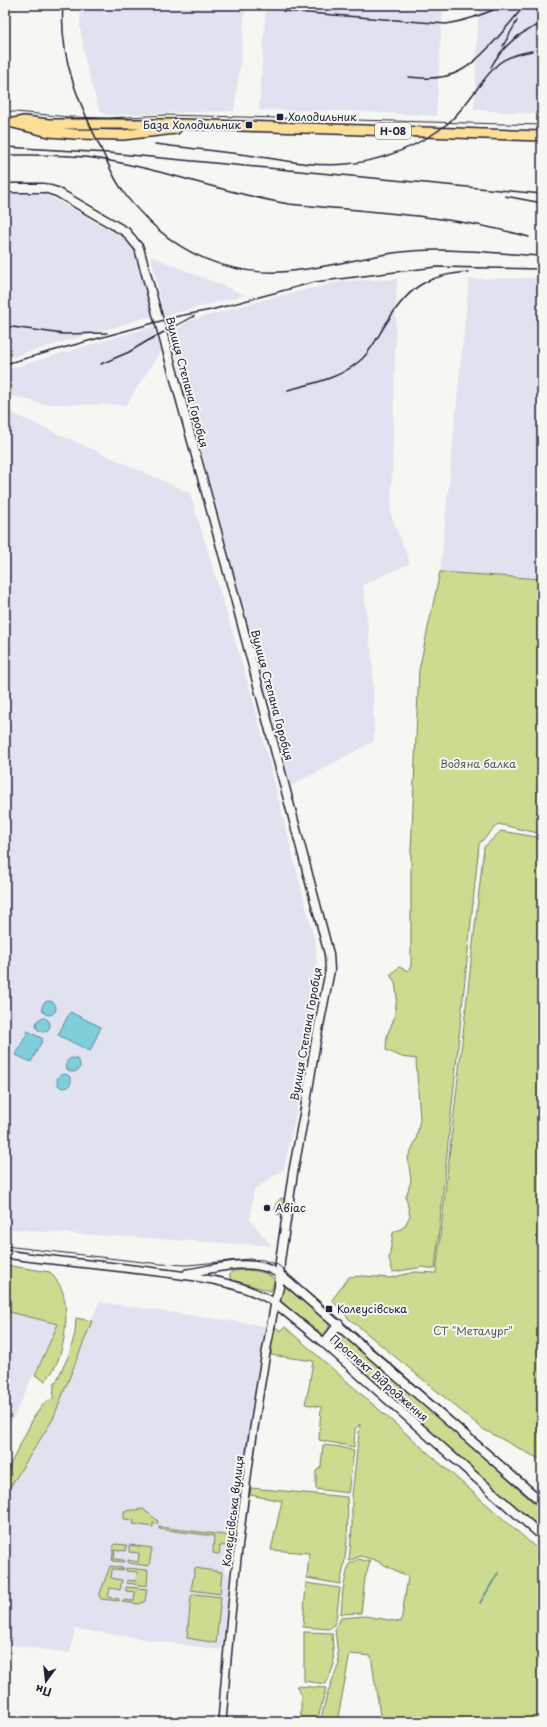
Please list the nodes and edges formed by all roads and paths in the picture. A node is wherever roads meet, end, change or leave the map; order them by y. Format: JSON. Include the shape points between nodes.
{"nodes":[{"id":1,"x":9,"y":122,"type":"edge"},
{"id":2,"x":542,"y":136,"type":"edge"},
{"id":3,"x":5,"y":188,"type":"edge"},
{"id":4,"x":5,"y":1254,"type":"edge"},
{"id":5,"x":180,"y":1274,"type":"junction"},
{"id":6,"x":279,"y":1274,"type":"junction"},
{"id":7,"x":275,"y":1303,"type":"junction"},
{"id":8,"x":339,"y":1324,"type":"junction"},
{"id":9,"x":324,"y":1343,"type":"junction"},
{"id":10,"x":542,"y":1502,"type":"edge"},
{"id":11,"x":542,"y":1536,"type":"edge"},
{"id":12,"x":222,"y":1722,"type":"edge"}],
"edges":[{"from":1,"to":2,"type":"main road","number":"Н-08","via":[[182,124]]},
{"from":3,"to":6,"type":"main road","name":"Вулиця Степана Горобця","via":[[44,188],[57,192],[126,232],[139,248],[323,928],[330,970],[292,1173]]},
{"from":4,"to":5,"type":"street","name":"Проспект Відродження"},
{"from":5,"to":6,"type":"street","name":"Проспект Відродження","via":[[244,1264],[261,1266]]},
{"from":5,"to":7,"type":"street","name":"Проспект Відродження","via":[[228,1284],[259,1294]]},
{"from":6,"to":7,"type":"main road","name":"Вулиця Степана Горобця"},
{"from":6,"to":8,"type":"main road","name":"Проспект Відродження"},
{"from":7,"to":9,"type":"main road","name":"Проспект Відродження"},
{"from":7,"to":12,"type":"street","name":"Колеусівська вулиця","via":[[247,1477]]},
{"from":8,"to":9,"type":"main road"},
{"from":8,"to":10,"type":"main road","name":"Проспект Відродження"},
{"from":9,"to":11,"type":"main road","name":"Проспект Відродження"}]}
